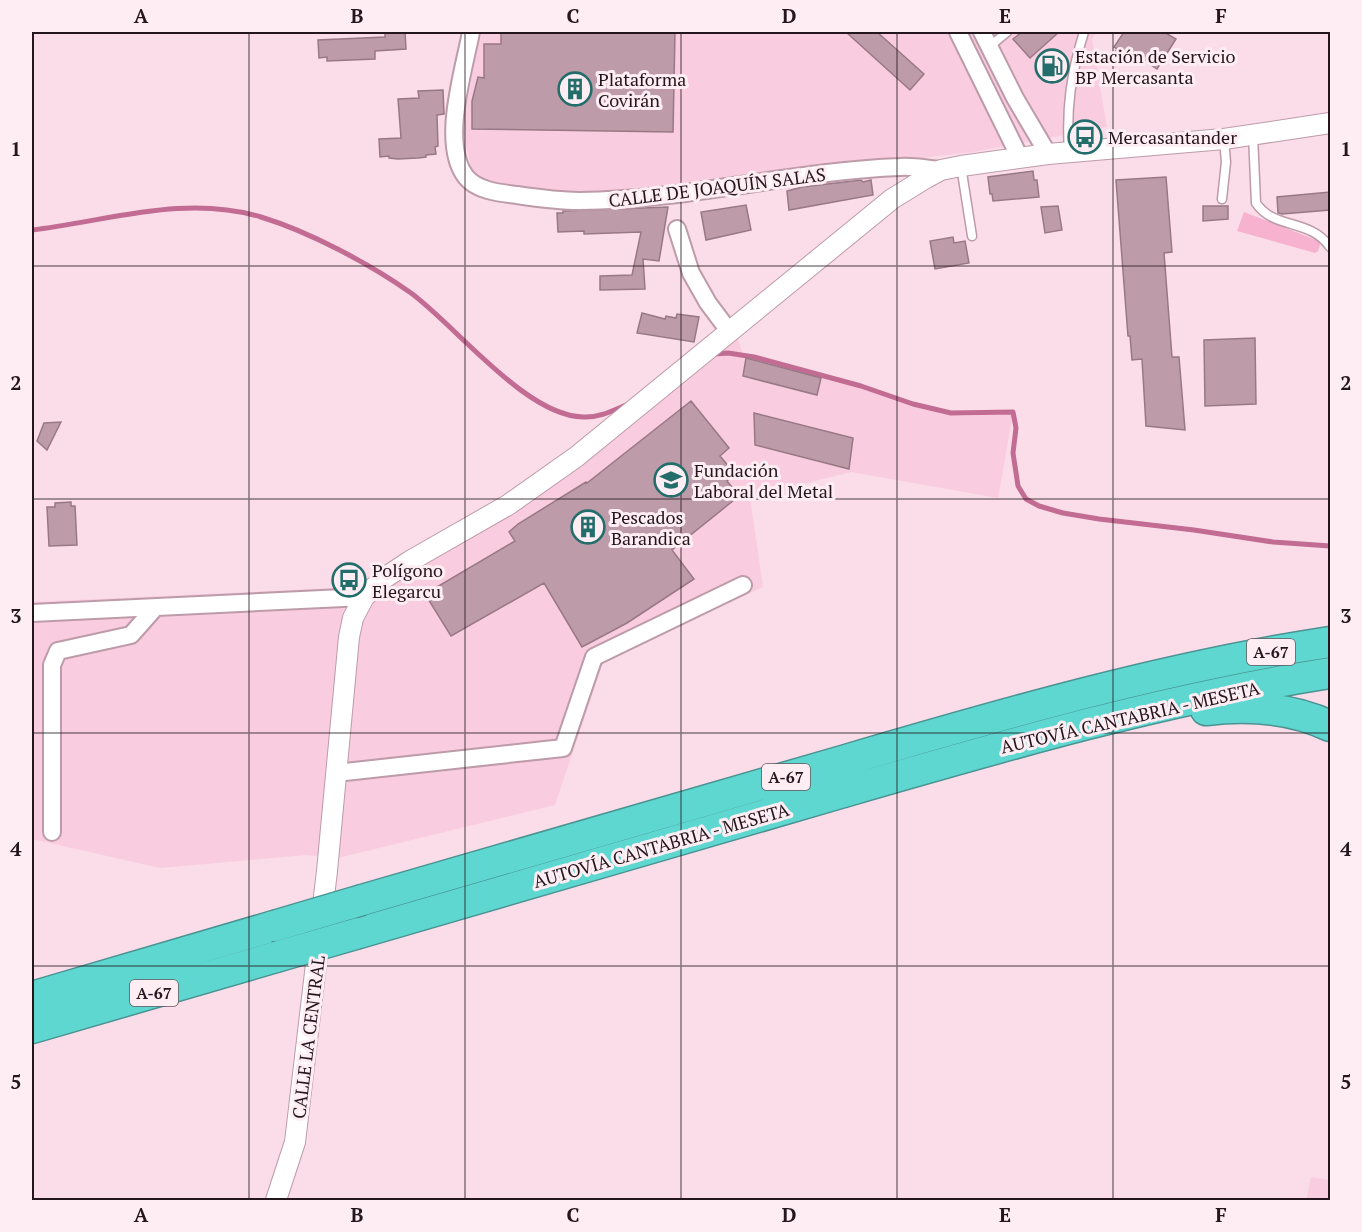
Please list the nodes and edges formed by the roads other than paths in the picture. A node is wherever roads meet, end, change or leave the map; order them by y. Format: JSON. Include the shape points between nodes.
{"nodes":[{"id":1,"x":471,"y":32,"type":"edge"},
{"id":2,"x":958,"y":32,"type":"edge"},
{"id":3,"x":982,"y":32,"type":"edge"},
{"id":4,"x":1007,"y":32,"type":"edge"},
{"id":5,"x":1084,"y":32,"type":"edge"},
{"id":6,"x":989,"y":47,"type":"junction"},
{"id":7,"x":1330,"y":123,"type":"edge"},
{"id":8,"x":1253,"y":135,"type":"junction"},
{"id":9,"x":1224,"y":139,"type":"junction"},
{"id":10,"x":1069,"y":153,"type":"junction"},
{"id":11,"x":1048,"y":154,"type":"junction"},
{"id":12,"x":1020,"y":158,"type":"junction"},
{"id":13,"x":961,"y":166,"type":"junction"},
{"id":14,"x":941,"y":170,"type":"junction"},
{"id":15,"x":1222,"y":199,"type":"dead end"},
{"id":16,"x":677,"y":229,"type":"dead end"},
{"id":17,"x":972,"y":236,"type":"dead end"},
{"id":18,"x":1330,"y":247,"type":"edge"},
{"id":19,"x":729,"y":331,"type":"junction"},
{"id":20,"x":743,"y":585,"type":"dead end"},
{"id":21,"x":364,"y":597,"type":"junction"},
{"id":22,"x":154,"y":609,"type":"junction"},
{"id":23,"x":32,"y":614,"type":"edge"},
{"id":24,"x":1330,"y":629,"type":"edge"},
{"id":25,"x":1330,"y":642,"type":"edge"},
{"id":26,"x":1212,"y":663,"type":"junction"},
{"id":27,"x":1330,"y":673,"type":"edge"},
{"id":28,"x":1095,"y":721,"type":"junction"},
{"id":29,"x":1330,"y":726,"type":"edge"},
{"id":30,"x":336,"y":773,"type":"junction"},
{"id":31,"x":52,"y":832,"type":"dead end"},
{"id":32,"x":32,"y":997,"type":"edge"},
{"id":33,"x":32,"y":1028,"type":"edge"},
{"id":34,"x":276,"y":1200,"type":"edge"}],
"edges":[{"from":1,"to":14,"type":"street","name":"CALLE DE JOAQUÍN SALAS","via":[[453,125],[454,145],[466,178],[499,192],[579,201],[658,197],[902,166]]},
{"from":2,"to":12,"type":"street"},
{"from":3,"to":6,"type":"street"},
{"from":4,"to":6,"type":"lane"},
{"from":5,"to":10,"type":"lane","via":[[1074,61],[1067,118]]},
{"from":6,"to":11,"type":"street"},
{"from":7,"to":8,"type":"street","name":"CALLE DE JOAQUÍN SALAS"},
{"from":8,"to":9,"type":"street","name":"CALLE DE JOAQUÍN SALAS"},
{"from":8,"to":18,"type":"lane","via":[[1256,203],[1261,211],[1317,232]]},
{"from":9,"to":10,"type":"street","name":"CALLE DE JOAQUÍN SALAS"},
{"from":9,"to":15,"type":"lane"},
{"from":10,"to":11,"type":"street","name":"CALLE DE JOAQUÍN SALAS"},
{"from":11,"to":12,"type":"street","name":"CALLE DE JOAQUÍN SALAS"},
{"from":12,"to":13,"type":"street","name":"CALLE DE JOAQUÍN SALAS"},
{"from":13,"to":14,"type":"street","name":"CALLE DE JOAQUÍN SALAS"},
{"from":13,"to":17,"type":"lane"},
{"from":14,"to":19,"type":"street","name":"CALLE DE JOAQUÍN SALAS","via":[[892,199]]},
{"from":16,"to":19,"type":"street","name":"CALLE DE JOAQUÍN SALAS","via":[[691,273]]},
{"from":19,"to":21,"type":"street","via":[[576,457],[508,505],[410,561]]},
{"from":20,"to":30,"type":"street","via":[[594,657],[563,748]]},
{"from":21,"to":22,"type":"street"},
{"from":21,"to":30,"type":"street","name":"CALLE LA CENTRAL","via":[[349,637]]},
{"from":22,"to":23,"type":"street"},
{"from":22,"to":31,"type":"street","via":[[131,635],[58,651],[52,665]]},
{"from":24,"to":26,"type":"highway"},
{"from":25,"to":26,"type":"highway","name":"AUTOVÍA CANTABRIA - MESETA","number":"A-67"},
{"from":26,"to":32,"type":"highway","name":"AUTOVÍA CANTABRIA - MESETA","number":"A-67","bridge":true,"via":[[976,722]]},
{"from":27,"to":28,"type":"highway","name":"AUTOVÍA CANTABRIA - MESETA","number":"A-67","via":[[1221,692]]},
{"from":28,"to":29,"type":"highway","via":[[1212,709],[1263,709],[1294,713]]},
{"from":28,"to":33,"type":"highway","name":"AUTOVÍA CANTABRIA - MESETA","number":"A-67","bridge":true},
{"from":30,"to":34,"type":"street","name":"CALLE LA CENTRAL","via":[[295,1142]]}]}
